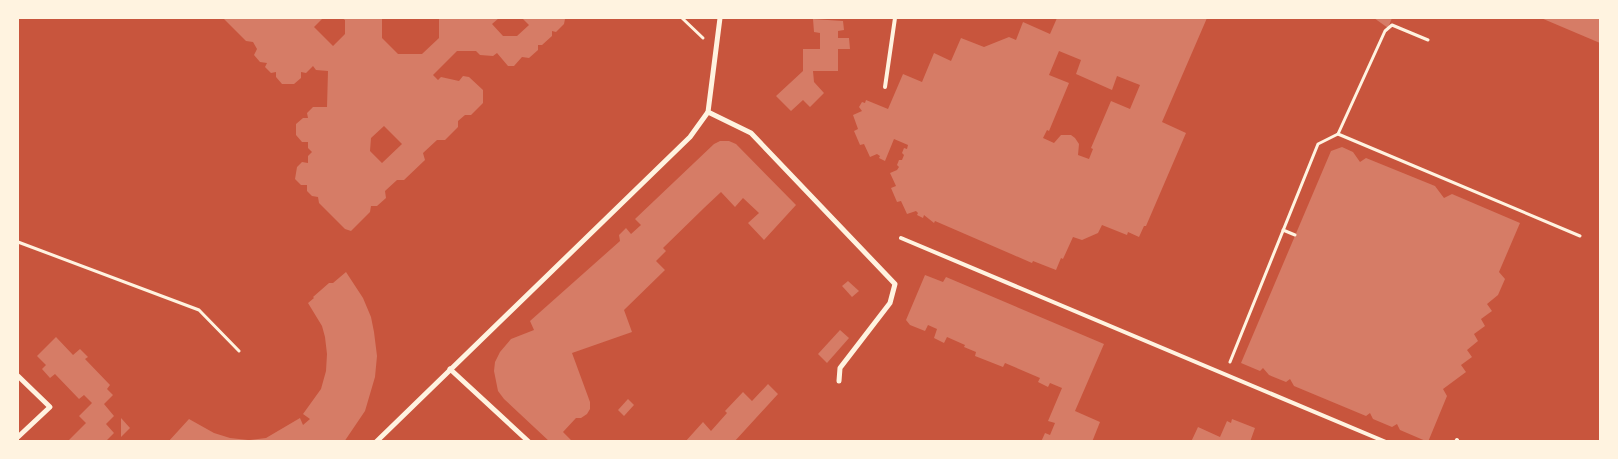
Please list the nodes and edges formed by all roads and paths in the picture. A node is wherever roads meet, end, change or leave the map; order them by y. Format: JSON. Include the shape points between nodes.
{"nodes":[{"id":1,"x":682,"y":18,"type":"edge"},
{"id":2,"x":720,"y":18,"type":"edge"},
{"id":3,"x":895,"y":18,"type":"edge"},
{"id":4,"x":1428,"y":40,"type":"dead end"},
{"id":5,"x":716,"y":51,"type":"junction"},
{"id":6,"x":885,"y":87,"type":"dead end"},
{"id":7,"x":708,"y":112,"type":"junction"},
{"id":8,"x":1338,"y":134,"type":"junction"},
{"id":9,"x":1283,"y":230,"type":"junction"},
{"id":10,"x":1295,"y":235,"type":"dead end"},
{"id":11,"x":1580,"y":236,"type":"dead end"},
{"id":12,"x":901,"y":238,"type":"dead end"},
{"id":13,"x":18,"y":242,"type":"edge"},
{"id":14,"x":239,"y":352,"type":"dead end"},
{"id":15,"x":450,"y":369,"type":"junction"},
{"id":16,"x":1225,"y":374,"type":"junction"},
{"id":17,"x":18,"y":376,"type":"edge"},
{"id":18,"x":839,"y":381,"type":"dead end"},
{"id":19,"x":18,"y":437,"type":"edge"},
{"id":20,"x":376,"y":442,"type":"edge"},
{"id":21,"x":529,"y":442,"type":"edge"},
{"id":22,"x":1386,"y":442,"type":"edge"}],
"edges":[{"from":1,"to":5,"type":"path"},
{"from":2,"to":5,"type":"street"},
{"from":3,"to":6,"type":"lane"},
{"from":4,"to":8,"type":"path","via":[[1392,25],[1385,31]]},
{"from":5,"to":7,"type":"street"},
{"from":7,"to":15,"type":"street","via":[[690,137]]},
{"from":7,"to":18,"type":"street","via":[[752,132],[895,284],[890,303],[840,368]]},
{"from":8,"to":9,"type":"path","via":[[1318,144]]},
{"from":8,"to":11,"type":"path"},
{"from":9,"to":10,"type":"path"},
{"from":9,"to":16,"type":"path"},
{"from":12,"to":16,"type":"lane"},
{"from":13,"to":14,"type":"path","via":[[198,310]]},
{"from":15,"to":20,"type":"street"},
{"from":15,"to":21,"type":"street"},
{"from":16,"to":22,"type":"lane"},
{"from":17,"to":19,"type":"street","via":[[50,407]]}]}
